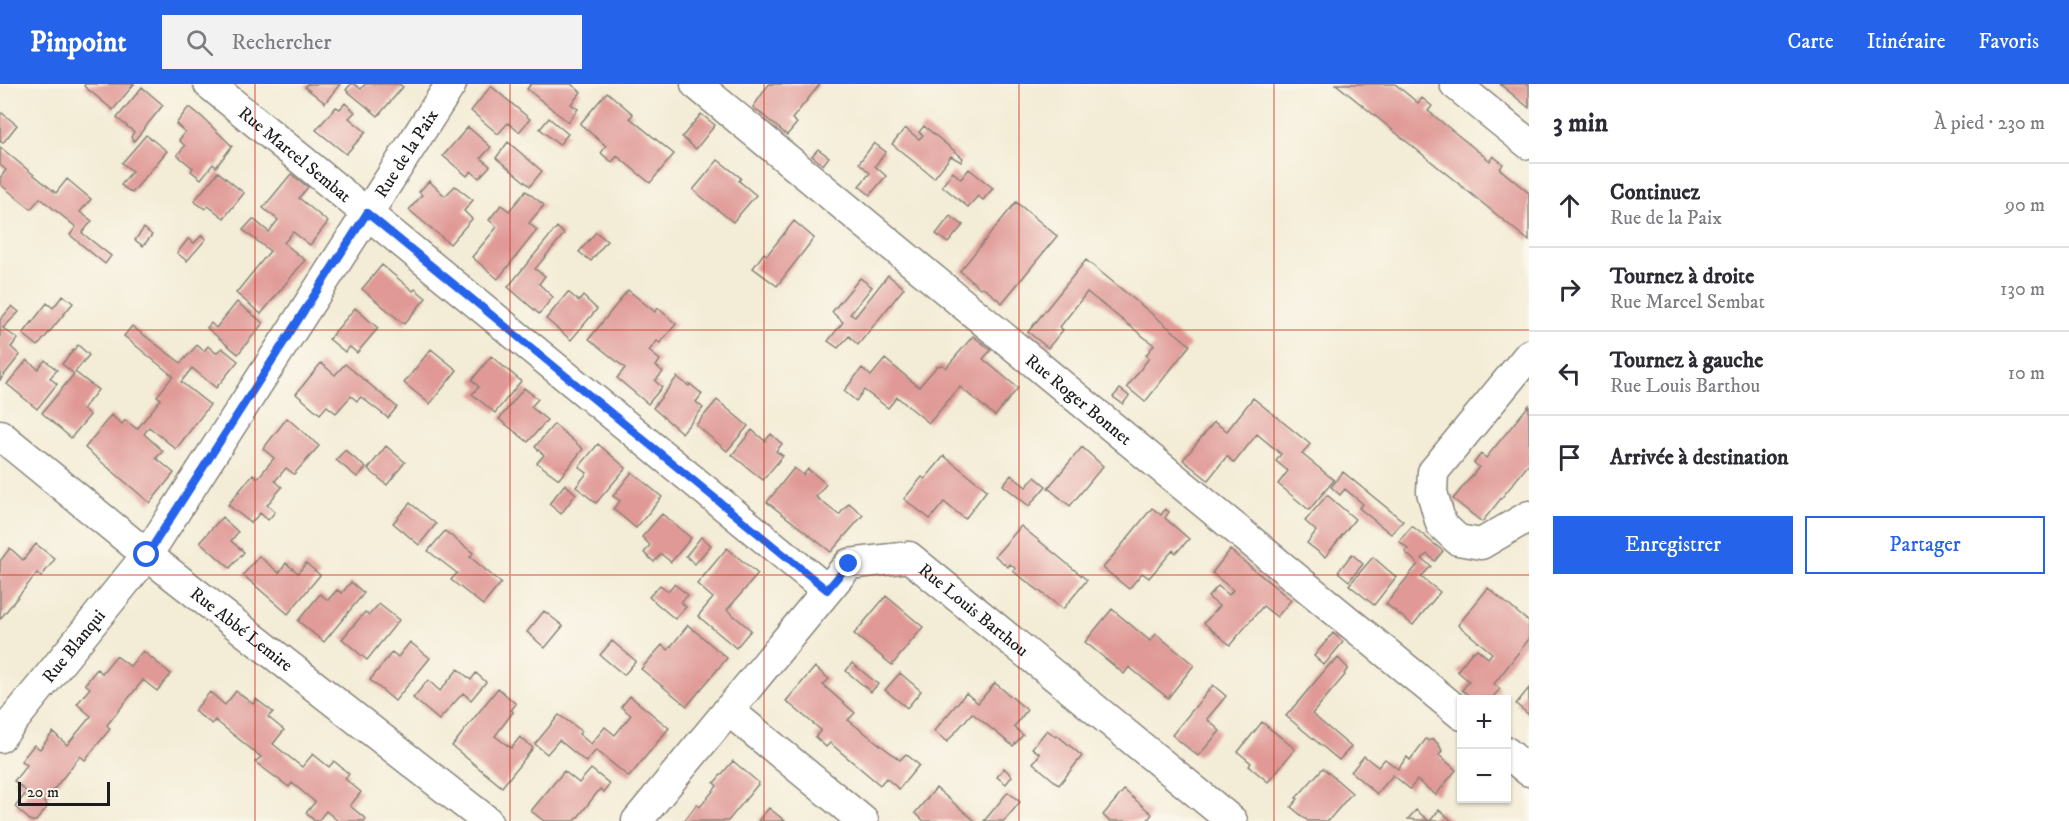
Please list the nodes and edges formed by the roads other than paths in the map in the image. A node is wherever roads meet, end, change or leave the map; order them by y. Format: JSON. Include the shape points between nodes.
{"nodes":[{"id":1,"x":209,"y":84,"type":"edge"},
{"id":2,"x":450,"y":84,"type":"edge"},
{"id":3,"x":696,"y":84,"type":"edge"},
{"id":4,"x":1455,"y":84,"type":"edge"},
{"id":5,"x":1529,"y":144,"type":"edge"},
{"id":6,"x":367,"y":213,"type":"junction"},
{"id":7,"x":1529,"y":355,"type":"edge"},
{"id":8,"x":0,"y":435,"type":"edge"},
{"id":9,"x":1529,"y":516,"type":"edge"},
{"id":10,"x":147,"y":555,"type":"junction"},
{"id":11,"x":827,"y":590,"type":"junction"},
{"id":12,"x":728,"y":710,"type":"junction"},
{"id":13,"x":1457,"y":712,"type":"edge"},
{"id":14,"x":0,"y":737,"type":"edge"},
{"id":15,"x":1511,"y":756,"type":"edge"},
{"id":16,"x":1529,"y":771,"type":"edge"},
{"id":17,"x":487,"y":821,"type":"edge"},
{"id":18,"x":637,"y":821,"type":"edge"},
{"id":19,"x":864,"y":821,"type":"edge"},
{"id":20,"x":1232,"y":821,"type":"edge"}],
"edges":[{"from":1,"to":6,"type":"street","name":"Rue Marcel Sembat"},
{"from":2,"to":6,"type":"street","name":"Rue de la Paix"},
{"from":3,"to":13,"type":"street","name":"Rue Roger Bonnet"},
{"from":4,"to":5,"type":"street"},
{"from":6,"to":10,"type":"street","name":"Rue de la Paix"},
{"from":6,"to":11,"type":"street","name":"Rue Marcel Sembat"},
{"from":7,"to":9,"type":"street","via":[[1433,472],[1432,492],[1442,524],[1458,540],[1481,544]]},
{"from":8,"to":10,"type":"street","name":"Rue Abbé Lemire"},
{"from":10,"to":14,"type":"street","name":"Rue Blanqui"},
{"from":10,"to":17,"type":"street","name":"Rue Abbé Lemire"},
{"from":11,"to":12,"type":"street","name":"Rue Louis Barthou"},
{"from":11,"to":20,"type":"street","name":"Rue Louis Barthou","via":[[849,564],[909,557]]},
{"from":12,"to":18,"type":"street","name":"Rue Louis Barthou"},
{"from":12,"to":19,"type":"street"},
{"from":15,"to":16,"type":"street"}]}
